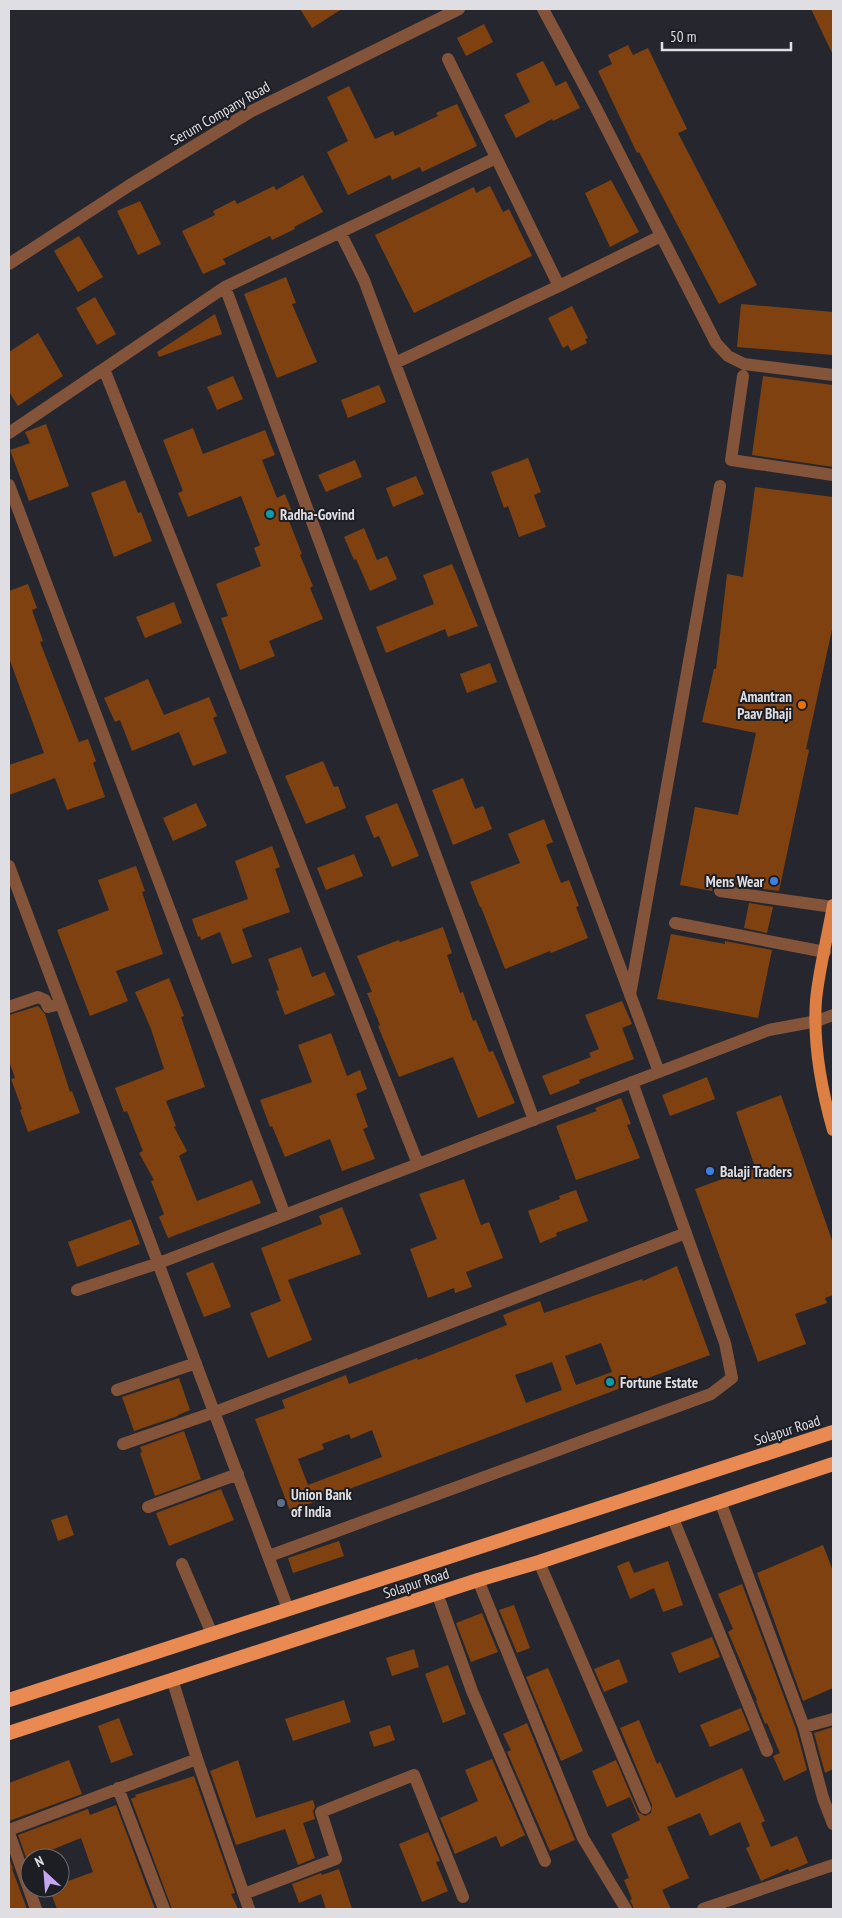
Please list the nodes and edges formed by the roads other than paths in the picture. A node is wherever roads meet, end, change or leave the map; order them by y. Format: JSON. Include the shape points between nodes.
{"nodes":[{"id":1,"x":459,"y":9,"type":"edge"},
{"id":2,"x":543,"y":9,"type":"edge"},
{"id":3,"x":448,"y":59,"type":"dead end"},
{"id":4,"x":496,"y":158,"type":"junction"},
{"id":5,"x":340,"y":232,"type":"junction"},
{"id":6,"x":661,"y":236,"type":"junction"},
{"id":7,"x":9,"y":264,"type":"edge"},
{"id":8,"x":559,"y":286,"type":"junction"},
{"id":9,"x":225,"y":287,"type":"junction"},
{"id":10,"x":395,"y":362,"type":"junction"},
{"id":11,"x":104,"y":369,"type":"junction"},
{"id":12,"x":833,"y":375,"type":"edge"},
{"id":13,"x":742,"y":376,"type":"dead end"},
{"id":14,"x":9,"y":434,"type":"edge"},
{"id":15,"x":833,"y":475,"type":"edge"},
{"id":16,"x":9,"y":485,"type":"edge"},
{"id":17,"x":720,"y":486,"type":"dead end"},
{"id":18,"x":9,"y":866,"type":"edge"},
{"id":19,"x":720,"y":891,"type":"dead end"},
{"id":20,"x":833,"y":906,"type":"edge"},
{"id":21,"x":675,"y":923,"type":"dead end"},
{"id":22,"x":825,"y":952,"type":"junction"},
{"id":23,"x":630,"y":995,"type":"junction"},
{"id":24,"x":61,"y":1004,"type":"junction"},
{"id":25,"x":9,"y":1007,"type":"edge"},
{"id":26,"x":833,"y":1015,"type":"edge"},
{"id":27,"x":817,"y":1021,"type":"junction"},
{"id":28,"x":659,"y":1072,"type":"junction"},
{"id":29,"x":632,"y":1082,"type":"junction"},
{"id":30,"x":534,"y":1120,"type":"junction"},
{"id":31,"x":833,"y":1130,"type":"edge"},
{"id":32,"x":418,"y":1164,"type":"junction"},
{"id":33,"x":285,"y":1215,"type":"junction"},
{"id":34,"x":686,"y":1233,"type":"junction"},
{"id":35,"x":159,"y":1263,"type":"junction"},
{"id":36,"x":77,"y":1290,"type":"dead end"},
{"id":37,"x":196,"y":1363,"type":"junction"},
{"id":38,"x":117,"y":1390,"type":"dead end"},
{"id":39,"x":215,"y":1412,"type":"junction"},
{"id":40,"x":833,"y":1432,"type":"edge"},
{"id":41,"x":123,"y":1444,"type":"dead end"},
{"id":42,"x":833,"y":1464,"type":"edge"},
{"id":43,"x":238,"y":1474,"type":"junction"},
{"id":44,"x":720,"y":1501,"type":"junction"},
{"id":45,"x":148,"y":1507,"type":"dead end"},
{"id":46,"x":672,"y":1516,"type":"junction"},
{"id":47,"x":269,"y":1556,"type":"junction"},
{"id":48,"x":539,"y":1562,"type":"junction"},
{"id":49,"x":182,"y":1564,"type":"dead end"},
{"id":50,"x":478,"y":1580,"type":"junction"},
{"id":51,"x":437,"y":1593,"type":"junction"},
{"id":52,"x":288,"y":1609,"type":"junction"},
{"id":53,"x":212,"y":1634,"type":"junction"},
{"id":54,"x":172,"y":1680,"type":"junction"},
{"id":55,"x":9,"y":1700,"type":"edge"},
{"id":56,"x":833,"y":1719,"type":"edge"},
{"id":57,"x":804,"y":1727,"type":"junction"},
{"id":58,"x":9,"y":1733,"type":"edge"},
{"id":59,"x":767,"y":1751,"type":"dead end"},
{"id":60,"x":197,"y":1759,"type":"junction"},
{"id":61,"x":118,"y":1788,"type":"junction"},
{"id":62,"x":645,"y":1808,"type":"dead end"},
{"id":63,"x":833,"y":1824,"type":"edge"},
{"id":64,"x":9,"y":1832,"type":"edge"},
{"id":65,"x":545,"y":1862,"type":"dead end"},
{"id":66,"x":833,"y":1865,"type":"edge"},
{"id":67,"x":244,"y":1894,"type":"junction"},
{"id":68,"x":463,"y":1898,"type":"dead end"},
{"id":69,"x":36,"y":1909,"type":"edge"},
{"id":70,"x":164,"y":1909,"type":"edge"},
{"id":71,"x":249,"y":1909,"type":"edge"},
{"id":72,"x":626,"y":1909,"type":"edge"},
{"id":73,"x":703,"y":1909,"type":"edge"}],
"edges":[{"from":1,"to":7,"type":"street","name":"Serum Company Road","via":[[250,112]]},
{"from":2,"to":6,"type":"street"},
{"from":3,"to":4,"type":"street"},
{"from":4,"to":5,"type":"street"},
{"from":4,"to":8,"type":"street"},
{"from":5,"to":9,"type":"street"},
{"from":5,"to":10,"type":"street","via":[[364,280]]},
{"from":6,"to":8,"type":"street"},
{"from":6,"to":12,"type":"street","via":[[716,343],[728,356],[744,364]]},
{"from":8,"to":10,"type":"street"},
{"from":9,"to":11,"type":"street"},
{"from":9,"to":30,"type":"street"},
{"from":10,"to":23,"type":"street"},
{"from":11,"to":14,"type":"street"},
{"from":11,"to":32,"type":"street"},
{"from":13,"to":15,"type":"street","via":[[732,461]]},
{"from":16,"to":33,"type":"street"},
{"from":17,"to":23,"type":"street"},
{"from":18,"to":24,"type":"street"},
{"from":19,"to":20,"type":"street"},
{"from":20,"to":22,"type":"main road"},
{"from":21,"to":22,"type":"street"},
{"from":22,"to":27,"type":"main road","via":[[816,1000]]},
{"from":23,"to":28,"type":"street"},
{"from":24,"to":25,"type":"street","via":[[48,1007],[45,1000],[38,998]]},
{"from":24,"to":35,"type":"street"},
{"from":26,"to":27,"type":"street"},
{"from":27,"to":28,"type":"street","via":[[769,1030]]},
{"from":27,"to":31,"type":"main road","via":[[817,1048]]},
{"from":28,"to":29,"type":"street"},
{"from":29,"to":30,"type":"street"},
{"from":29,"to":34,"type":"street"},
{"from":30,"to":32,"type":"street"},
{"from":32,"to":33,"type":"street"},
{"from":33,"to":35,"type":"street"},
{"from":34,"to":39,"type":"street"},
{"from":34,"to":47,"type":"street","via":[[726,1343],[732,1378],[711,1394]]},
{"from":35,"to":36,"type":"street"},
{"from":35,"to":37,"type":"street"},
{"from":37,"to":38,"type":"street"},
{"from":37,"to":39,"type":"street"},
{"from":39,"to":41,"type":"street"},
{"from":39,"to":43,"type":"street"},
{"from":40,"to":52,"type":"highway","name":"Solapur Road"},
{"from":42,"to":44,"type":"highway","name":"Solapur Road"},
{"from":43,"to":45,"type":"street"},
{"from":43,"to":47,"type":"street"},
{"from":44,"to":46,"type":"highway","name":"Solapur Road"},
{"from":44,"to":57,"type":"street"},
{"from":46,"to":48,"type":"highway","name":"Solapur Road"},
{"from":46,"to":59,"type":"street"},
{"from":47,"to":52,"type":"street"},
{"from":48,"to":50,"type":"highway","name":"Solapur Road"},
{"from":48,"to":62,"type":"street"},
{"from":49,"to":53,"type":"street"},
{"from":50,"to":51,"type":"highway","name":"Solapur Road"},
{"from":50,"to":72,"type":"street","via":[[584,1838]]},
{"from":51,"to":54,"type":"highway","name":"Solapur Road"},
{"from":51,"to":65,"type":"street","via":[[472,1691]]},
{"from":52,"to":53,"type":"highway","name":"Solapur Road"},
{"from":53,"to":55,"type":"highway","name":"Solapur Road"},
{"from":54,"to":58,"type":"highway","name":"Solapur Road"},
{"from":54,"to":60,"type":"street"},
{"from":56,"to":57,"type":"street"},
{"from":57,"to":63,"type":"street"},
{"from":60,"to":61,"type":"street"},
{"from":60,"to":67,"type":"street"},
{"from":61,"to":64,"type":"street"},
{"from":61,"to":70,"type":"street"},
{"from":64,"to":69,"type":"street"},
{"from":66,"to":73,"type":"street"},
{"from":67,"to":68,"type":"street","via":[[336,1859],[321,1812],[414,1775]]},
{"from":67,"to":71,"type":"street"}]}
